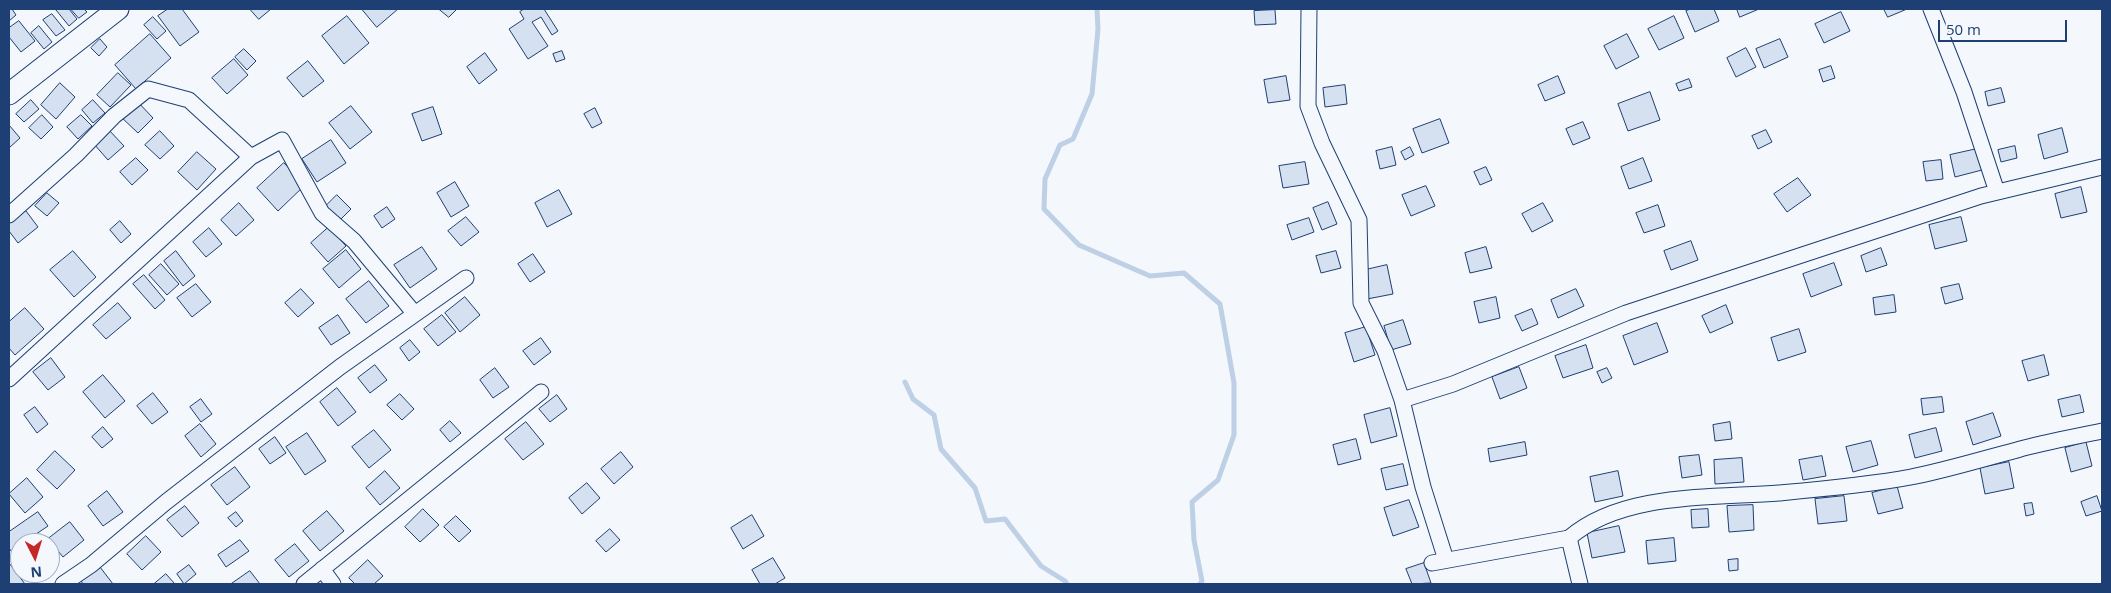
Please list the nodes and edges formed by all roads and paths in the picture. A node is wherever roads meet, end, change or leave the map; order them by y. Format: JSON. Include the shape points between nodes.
{"nodes":[{"id":1,"x":118,"y":9,"type":"edge"},
{"id":2,"x":1309,"y":9,"type":"edge"},
{"id":3,"x":1931,"y":9,"type":"edge"},
{"id":4,"x":9,"y":94,"type":"edge"},
{"id":5,"x":251,"y":157,"type":"junction"},
{"id":6,"x":2102,"y":167,"type":"edge"},
{"id":7,"x":1997,"y":192,"type":"junction"},
{"id":8,"x":9,"y":215,"type":"edge"},
{"id":9,"x":466,"y":278,"type":"dead end"},
{"id":10,"x":415,"y":314,"type":"junction"},
{"id":11,"x":9,"y":379,"type":"edge"},
{"id":12,"x":541,"y":392,"type":"dead end"},
{"id":13,"x":1402,"y":400,"type":"junction"},
{"id":14,"x":2102,"y":431,"type":"edge"},
{"id":15,"x":1569,"y":538,"type":"junction"},
{"id":16,"x":322,"y":570,"type":"junction"},
{"id":17,"x":63,"y":584,"type":"edge"},
{"id":18,"x":304,"y":584,"type":"edge"},
{"id":19,"x":332,"y":584,"type":"edge"},
{"id":20,"x":1580,"y":584,"type":"edge"}],
"edges":[{"from":1,"to":4,"type":"street"},
{"from":2,"to":13,"type":"street","via":[[1308,106],[1359,220],[1361,303]]},
{"from":3,"to":7,"type":"street","via":[[1964,92]]},
{"from":5,"to":8,"type":"street","via":[[189,100],[148,89],[114,116]]},
{"from":5,"to":10,"type":"street","via":[[282,140],[322,213],[354,241]]},
{"from":5,"to":11,"type":"street"},
{"from":6,"to":7,"type":"street"},
{"from":7,"to":13,"type":"street","via":[[1626,313],[1453,384]]},
{"from":9,"to":10,"type":"street"},
{"from":10,"to":17,"type":"street","via":[[340,367]]},
{"from":12,"to":16,"type":"street"},
{"from":13,"to":15,"type":"street","via":[[1439,562]]},
{"from":14,"to":15,"type":"street","via":[[1911,477],[1778,493],[1719,494],[1666,501],[1612,512]]},
{"from":15,"to":20,"type":"street"},
{"from":16,"to":18,"type":"street"},
{"from":16,"to":19,"type":"street"}]}
